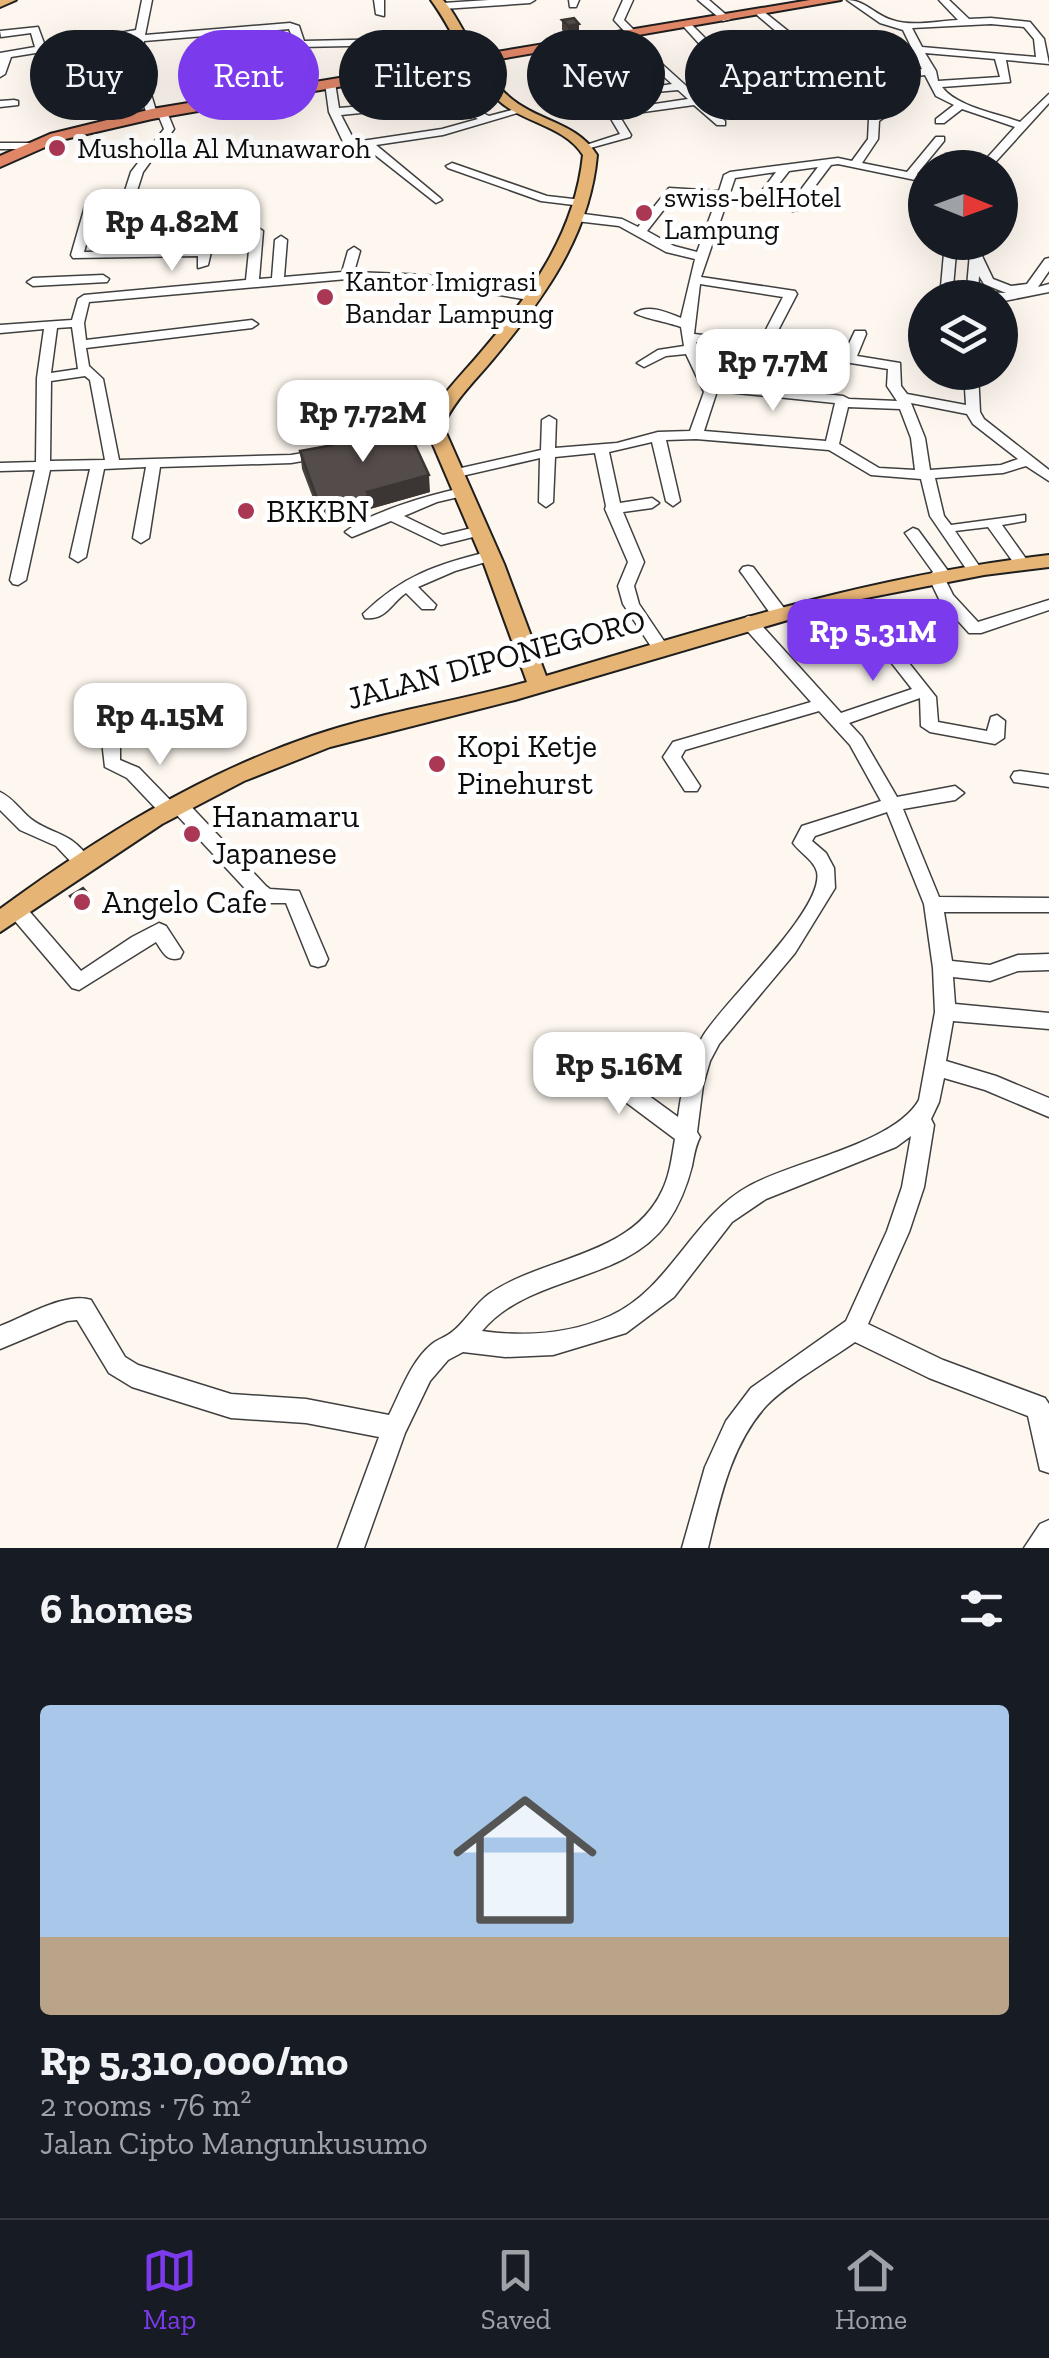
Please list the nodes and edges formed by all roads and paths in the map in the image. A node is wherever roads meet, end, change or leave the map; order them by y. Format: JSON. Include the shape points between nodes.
{"nodes":[{"id":1,"x":10,"y":0,"type":"edge"},
{"id":2,"x":147,"y":0,"type":"edge"},
{"id":3,"x":379,"y":0,"type":"edge"},
{"id":4,"x":530,"y":0,"type":"edge"},
{"id":5,"x":628,"y":0,"type":"edge"},
{"id":6,"x":703,"y":0,"type":"edge"},
{"id":7,"x":834,"y":0,"type":"edge"},
{"id":8,"x":852,"y":0,"type":"edge"},
{"id":9,"x":944,"y":0,"type":"edge"},
{"id":10,"x":804,"y":2,"type":"edge"},
{"id":11,"x":0,"y":3,"type":"edge"},
{"id":12,"x":440,"y":3,"type":"edge"},
{"id":13,"x":760,"y":13,"type":"junction"},
{"id":14,"x":381,"y":14,"type":"dead end"},
{"id":15,"x":726,"y":19,"type":"junction"},
{"id":16,"x":966,"y":22,"type":"junction"},
{"id":17,"x":687,"y":25,"type":"junction"},
{"id":18,"x":904,"y":26,"type":"junction"},
{"id":19,"x":140,"y":30,"type":"edge"},
{"id":20,"x":456,"y":30,"type":"edge"},
{"id":21,"x":625,"y":30,"type":"edge"},
{"id":22,"x":654,"y":30,"type":"edge"},
{"id":23,"x":692,"y":30,"type":"edge"},
{"id":24,"x":782,"y":30,"type":"edge"},
{"id":25,"x":907,"y":30,"type":"edge"},
{"id":26,"x":30,"y":31,"type":"edge"},
{"id":27,"x":1,"y":34,"type":"edge"},
{"id":28,"x":158,"y":38,"type":"edge"},
{"id":29,"x":947,"y":40,"type":"dead end"},
{"id":30,"x":339,"y":43,"type":"edge"},
{"id":31,"x":921,"y":44,"type":"edge"},
{"id":32,"x":921,"y":46,"type":"edge"},
{"id":33,"x":30,"y":51,"type":"edge"},
{"id":34,"x":921,"y":52,"type":"edge"},
{"id":35,"x":970,"y":54,"type":"junction"},
{"id":36,"x":4,"y":56,"type":"edge"},
{"id":37,"x":1000,"y":58,"type":"junction"},
{"id":38,"x":1046,"y":61,"type":"edge"},
{"id":39,"x":931,"y":71,"type":"junction"},
{"id":40,"x":665,"y":72,"type":"edge"},
{"id":41,"x":921,"y":72,"type":"edge"},
{"id":42,"x":0,"y":74,"type":"edge"},
{"id":43,"x":339,"y":81,"type":"edge"},
{"id":44,"x":970,"y":82,"type":"junction"},
{"id":45,"x":330,"y":83,"type":"junction"},
{"id":46,"x":933,"y":84,"type":"junction"},
{"id":47,"x":682,"y":86,"type":"junction"},
{"id":48,"x":665,"y":88,"type":"edge"},
{"id":49,"x":685,"y":89,"type":"edge"},
{"id":50,"x":1049,"y":96,"type":"edge"},
{"id":51,"x":507,"y":100,"type":"edge"},
{"id":52,"x":14,"y":103,"type":"dead end"},
{"id":53,"x":0,"y":104,"type":"edge"},
{"id":54,"x":961,"y":106,"type":"junction"},
{"id":55,"x":519,"y":110,"type":"junction"},
{"id":56,"x":1036,"y":111,"type":"junction"},
{"id":57,"x":334,"y":112,"type":"junction"},
{"id":58,"x":339,"y":112,"type":"edge"},
{"id":59,"x":158,"y":113,"type":"edge"},
{"id":60,"x":158,"y":114,"type":"edge"},
{"id":61,"x":507,"y":114,"type":"edge"},
{"id":62,"x":1049,"y":114,"type":"edge"},
{"id":63,"x":126,"y":120,"type":"edge"},
{"id":64,"x":488,"y":120,"type":"edge"},
{"id":65,"x":618,"y":120,"type":"edge"},
{"id":66,"x":717,"y":120,"type":"edge"},
{"id":67,"x":874,"y":120,"type":"edge"},
{"id":68,"x":940,"y":121,"type":"dead end"},
{"id":69,"x":722,"y":124,"type":"dead end"},
{"id":70,"x":1020,"y":125,"type":"junction"},
{"id":71,"x":377,"y":126,"type":"dead end"},
{"id":72,"x":940,"y":139,"type":"dead end"},
{"id":73,"x":384,"y":142,"type":"junction"},
{"id":74,"x":368,"y":144,"type":"junction"},
{"id":75,"x":0,"y":146,"type":"edge"},
{"id":76,"x":32,"y":146,"type":"junction"},
{"id":77,"x":587,"y":148,"type":"junction"},
{"id":78,"x":931,"y":150,"type":"edge"},
{"id":79,"x":998,"y":150,"type":"edge"},
{"id":80,"x":0,"y":162,"type":"edge"},
{"id":81,"x":856,"y":163,"type":"junction"},
{"id":82,"x":826,"y":164,"type":"junction"},
{"id":83,"x":452,"y":166,"type":"dead end"},
{"id":84,"x":785,"y":168,"type":"junction"},
{"id":85,"x":908,"y":175,"type":"edge"},
{"id":86,"x":724,"y":195,"type":"junction"},
{"id":87,"x":128,"y":200,"type":"junction"},
{"id":88,"x":436,"y":200,"type":"dead end"},
{"id":89,"x":579,"y":210,"type":"junction"},
{"id":90,"x":211,"y":226,"type":"dead end"},
{"id":91,"x":257,"y":232,"type":"dead end"},
{"id":92,"x":640,"y":232,"type":"junction"},
{"id":93,"x":282,"y":240,"type":"dead end"},
{"id":94,"x":354,"y":251,"type":"dead end"},
{"id":95,"x":140,"y":254,"type":"junction"},
{"id":96,"x":704,"y":258,"type":"junction"},
{"id":97,"x":980,"y":260,"type":"edge"},
{"id":98,"x":1049,"y":262,"type":"edge"},
{"id":99,"x":347,"y":275,"type":"junction"},
{"id":100,"x":103,"y":279,"type":"dead end"},
{"id":101,"x":278,"y":280,"type":"junction"},
{"id":102,"x":696,"y":280,"type":"junction"},
{"id":103,"x":32,"y":282,"type":"dead end"},
{"id":104,"x":86,"y":282,"type":"junction"},
{"id":105,"x":252,"y":283,"type":"junction"},
{"id":106,"x":1049,"y":288,"type":"edge"},
{"id":107,"x":1018,"y":295,"type":"edge"},
{"id":108,"x":535,"y":297,"type":"junction"},
{"id":109,"x":87,"y":298,"type":"junction"},
{"id":110,"x":642,"y":313,"type":"dead end"},
{"id":111,"x":78,"y":323,"type":"junction"},
{"id":112,"x":252,"y":324,"type":"dead end"},
{"id":113,"x":52,"y":326,"type":"junction"},
{"id":114,"x":0,"y":330,"type":"edge"},
{"id":115,"x":860,"y":334,"type":"dead end"},
{"id":116,"x":689,"y":337,"type":"junction"},
{"id":117,"x":78,"y":345,"type":"junction"},
{"id":118,"x":764,"y":345,"type":"junction"},
{"id":119,"x":849,"y":358,"type":"junction"},
{"id":120,"x":644,"y":362,"type":"dead end"},
{"id":121,"x":89,"y":372,"type":"junction"},
{"id":122,"x":44,"y":378,"type":"junction"},
{"id":123,"x":708,"y":386,"type":"junction"},
{"id":124,"x":972,"y":390,"type":"edge"},
{"id":125,"x":903,"y":401,"type":"junction"},
{"id":126,"x":845,"y":403,"type":"junction"},
{"id":127,"x":973,"y":411,"type":"junction"},
{"id":128,"x":436,"y":420,"type":"junction"},
{"id":129,"x":548,"y":420,"type":"dead end"},
{"id":130,"x":658,"y":436,"type":"junction"},
{"id":131,"x":696,"y":436,"type":"junction"},
{"id":132,"x":370,"y":437,"type":"edge"},
{"id":133,"x":832,"y":446,"type":"junction"},
{"id":134,"x":334,"y":449,"type":"edge"},
{"id":135,"x":601,"y":450,"type":"junction"},
{"id":136,"x":549,"y":454,"type":"junction"},
{"id":137,"x":1027,"y":462,"type":"junction"},
{"id":138,"x":154,"y":463,"type":"junction"},
{"id":139,"x":105,"y":464,"type":"junction"},
{"id":140,"x":0,"y":467,"type":"edge"},
{"id":141,"x":43,"y":468,"type":"junction"},
{"id":142,"x":453,"y":474,"type":"junction"},
{"id":143,"x":925,"y":474,"type":"junction"},
{"id":144,"x":548,"y":475,"type":"junction"},
{"id":145,"x":566,"y":476,"type":"dead end"},
{"id":146,"x":1049,"y":476,"type":"edge"},
{"id":147,"x":462,"y":492,"type":"junction"},
{"id":148,"x":673,"y":500,"type":"dead end"},
{"id":149,"x":546,"y":502,"type":"dead end"},
{"id":150,"x":652,"y":503,"type":"dead end"},
{"id":151,"x":612,"y":509,"type":"junction"},
{"id":152,"x":390,"y":514,"type":"junction"},
{"id":153,"x":1020,"y":518,"type":"dead end"},
{"id":154,"x":993,"y":522,"type":"junction"},
{"id":155,"x":957,"y":527,"type":"dead end"},
{"id":156,"x":480,"y":531,"type":"junction"},
{"id":157,"x":352,"y":532,"type":"dead end"},
{"id":158,"x":913,"y":534,"type":"dead end"},
{"id":159,"x":141,"y":538,"type":"dead end"},
{"id":160,"x":490,"y":556,"type":"junction"},
{"id":161,"x":78,"y":558,"type":"dead end"},
{"id":162,"x":1049,"y":560,"type":"edge"},
{"id":163,"x":1021,"y":563,"type":"junction"},
{"id":164,"x":974,"y":570,"type":"junction"},
{"id":165,"x":748,"y":571,"type":"dead end"},
{"id":166,"x":939,"y":576,"type":"junction"},
{"id":167,"x":18,"y":580,"type":"dead end"},
{"id":168,"x":408,"y":586,"type":"junction"},
{"id":169,"x":428,"y":605,"type":"dead end"},
{"id":170,"x":1049,"y":605,"type":"edge"},
{"id":171,"x":778,"y":612,"type":"junction"},
{"id":172,"x":370,"y":614,"type":"dead end"},
{"id":173,"x":748,"y":621,"type":"junction"},
{"id":174,"x":660,"y":647,"type":"junction"},
{"id":175,"x":891,"y":652,"type":"dead end"},
{"id":176,"x":539,"y":686,"type":"junction"},
{"id":177,"x":923,"y":691,"type":"junction"},
{"id":178,"x":832,"y":712,"type":"junction"},
{"id":179,"x":997,"y":721,"type":"dead end"},
{"id":180,"x":111,"y":741,"type":"dead end"},
{"id":181,"x":1020,"y":778,"type":"dead end"},
{"id":182,"x":1049,"y":780,"type":"edge"},
{"id":183,"x":692,"y":786,"type":"dead end"},
{"id":184,"x":954,"y":793,"type":"dead end"},
{"id":185,"x":0,"y":799,"type":"edge"},
{"id":186,"x":892,"y":804,"type":"junction"},
{"id":187,"x":173,"y":807,"type":"junction"},
{"id":188,"x":81,"y":860,"type":"junction"},
{"id":189,"x":933,"y":904,"type":"junction"},
{"id":190,"x":1049,"y":905,"type":"edge"},
{"id":191,"x":8,"y":916,"type":"edge"},
{"id":192,"x":173,"y":952,"type":"dead end"},
{"id":193,"x":318,"y":959,"type":"dead end"},
{"id":194,"x":1049,"y":962,"type":"edge"},
{"id":195,"x":944,"y":968,"type":"junction"},
{"id":196,"x":944,"y":1012,"type":"junction"},
{"id":197,"x":1049,"y":1022,"type":"edge"},
{"id":198,"x":578,"y":1056,"type":"dead end"},
{"id":199,"x":938,"y":1068,"type":"junction"},
{"id":200,"x":1049,"y":1108,"type":"edge"},
{"id":201,"x":920,"y":1118,"type":"junction"},
{"id":202,"x":689,"y":1137,"type":"junction"},
{"id":203,"x":854,"y":1329,"type":"junction"},
{"id":204,"x":0,"y":1338,"type":"edge"},
{"id":205,"x":461,"y":1340,"type":"junction"},
{"id":206,"x":394,"y":1428,"type":"junction"},
{"id":207,"x":1049,"y":1461,"type":"edge"},
{"id":208,"x":1049,"y":1534,"type":"edge"},
{"id":209,"x":351,"y":1548,"type":"edge"},
{"id":210,"x":694,"y":1548,"type":"edge"},
{"id":211,"x":1037,"y":1548,"type":"edge"}],
"edges":[{"from":1,"to":11,"type":"main road"},
{"from":2,"to":19,"type":"street"},
{"from":3,"to":14,"type":"street"},
{"from":4,"to":12,"type":"street"},
{"from":5,"to":21,"type":"street","via":[[619,20]]},
{"from":6,"to":15,"type":"street"},
{"from":7,"to":10,"type":"highway"},
{"from":8,"to":18,"type":"street"},
{"from":9,"to":16,"type":"street"},
{"from":10,"to":13,"type":"highway"},
{"from":12,"to":20,"type":"main road"},
{"from":13,"to":15,"type":"highway"},
{"from":13,"to":24,"type":"street"},
{"from":15,"to":17,"type":"highway"},
{"from":16,"to":18,"type":"street"},
{"from":16,"to":38,"type":"street","via":[[1031,26]]},
{"from":17,"to":22,"type":"highway"},
{"from":17,"to":23,"type":"street"},
{"from":18,"to":25,"type":"street"},
{"from":26,"to":27,"type":"street"},
{"from":28,"to":30,"type":"street","via":[[290,26],[300,44]]},
{"from":29,"to":31,"type":"street"},
{"from":32,"to":35,"type":"street"},
{"from":33,"to":36,"type":"street"},
{"from":34,"to":39,"type":"street"},
{"from":35,"to":37,"type":"street"},
{"from":35,"to":44,"type":"street","via":[[963,65]]},
{"from":36,"to":42,"type":"street"},
{"from":37,"to":38,"type":"street"},
{"from":37,"to":44,"type":"street","via":[[1006,80]]},
{"from":39,"to":41,"type":"street"},
{"from":39,"to":46,"type":"street"},
{"from":40,"to":47,"type":"street"},
{"from":43,"to":45,"type":"highway"},
{"from":44,"to":46,"type":"street"},
{"from":45,"to":57,"type":"street"},
{"from":45,"to":59,"type":"highway"},
{"from":46,"to":54,"type":"street"},
{"from":47,"to":48,"type":"street"},
{"from":47,"to":49,"type":"street"},
{"from":50,"to":56,"type":"street"},
{"from":51,"to":55,"type":"main road"},
{"from":52,"to":53,"type":"street"},
{"from":54,"to":68,"type":"street"},
{"from":54,"to":70,"type":"street"},
{"from":55,"to":61,"type":"street"},
{"from":55,"to":77,"type":"main road"},
{"from":56,"to":62,"type":"street"},
{"from":56,"to":70,"type":"street"},
{"from":57,"to":58,"type":"street"},
{"from":57,"to":74,"type":"street","via":[[349,144]]},
{"from":60,"to":87,"type":"street","via":[[170,129],[138,170]]},
{"from":63,"to":76,"type":"highway"},
{"from":64,"to":73,"type":"street"},
{"from":65,"to":77,"type":"street","via":[[626,135]]},
{"from":66,"to":69,"type":"street"},
{"from":67,"to":81,"type":"street","via":[[873,139]]},
{"from":70,"to":79,"type":"street"},
{"from":71,"to":73,"type":"street"},
{"from":72,"to":78,"type":"street"},
{"from":73,"to":74,"type":"street"},
{"from":74,"to":88,"type":"street"},
{"from":75,"to":76,"type":"street"},
{"from":76,"to":80,"type":"highway"},
{"from":77,"to":89,"type":"main road","via":[[590,164]]},
{"from":81,"to":82,"type":"street"},
{"from":81,"to":85,"type":"street"},
{"from":82,"to":84,"type":"street"},
{"from":82,"to":84,"type":"street","via":[[792,208],[761,200]]},
{"from":83,"to":89,"type":"street"},
{"from":84,"to":86,"type":"street","via":[[732,174]]},
{"from":86,"to":92,"type":"street","via":[[673,190]]},
{"from":86,"to":96,"type":"street"},
{"from":87,"to":95,"type":"street","via":[[158,202]]},
{"from":87,"to":95,"type":"street","via":[[92,204],[75,251]]},
{"from":89,"to":92,"type":"street"},
{"from":89,"to":108,"type":"main road"},
{"from":90,"to":95,"type":"street","via":[[202,259]]},
{"from":91,"to":105,"type":"street"},
{"from":92,"to":96,"type":"street"},
{"from":93,"to":101,"type":"street"},
{"from":94,"to":99,"type":"street"},
{"from":96,"to":102,"type":"street"},
{"from":97,"to":98,"type":"street","via":[[988,281],[1010,290],[1031,286]]},
{"from":99,"to":101,"type":"street"},
{"from":99,"to":108,"type":"street"},
{"from":100,"to":104,"type":"street"},
{"from":101,"to":105,"type":"street"},
{"from":102,"to":116,"type":"street"},
{"from":102,"to":118,"type":"street","via":[[790,294]]},
{"from":103,"to":104,"type":"street"},
{"from":104,"to":109,"type":"street"},
{"from":105,"to":109,"type":"street"},
{"from":106,"to":107,"type":"street"},
{"from":108,"to":128,"type":"main road"},
{"from":109,"to":111,"type":"street"},
{"from":110,"to":116,"type":"street","via":[[660,314]]},
{"from":111,"to":113,"type":"street"},
{"from":111,"to":117,"type":"street"},
{"from":112,"to":117,"type":"street"},
{"from":113,"to":114,"type":"street"},
{"from":113,"to":122,"type":"street"},
{"from":115,"to":119,"type":"street"},
{"from":116,"to":118,"type":"street"},
{"from":116,"to":120,"type":"street"},
{"from":116,"to":123,"type":"street"},
{"from":117,"to":121,"type":"street"},
{"from":118,"to":119,"type":"street"},
{"from":119,"to":125,"type":"street","via":[[896,367],[894,386]]},
{"from":121,"to":122,"type":"street"},
{"from":121,"to":139,"type":"street","via":[[96,379]]},
{"from":122,"to":141,"type":"street"},
{"from":123,"to":126,"type":"street"},
{"from":123,"to":131,"type":"street"},
{"from":124,"to":127,"type":"street"},
{"from":125,"to":126,"type":"street"},
{"from":125,"to":127,"type":"street"},
{"from":125,"to":143,"type":"street"},
{"from":126,"to":133,"type":"street"},
{"from":127,"to":137,"type":"street"},
{"from":128,"to":132,"type":"street"},
{"from":128,"to":142,"type":"main road"},
{"from":129,"to":136,"type":"street"},
{"from":130,"to":131,"type":"street"},
{"from":130,"to":135,"type":"street"},
{"from":130,"to":148,"type":"street"},
{"from":131,"to":133,"type":"street"},
{"from":133,"to":143,"type":"street","via":[[876,472]]},
{"from":134,"to":138,"type":"street","via":[[290,459]]},
{"from":135,"to":136,"type":"street"},
{"from":135,"to":151,"type":"street"},
{"from":136,"to":142,"type":"street"},
{"from":136,"to":144,"type":"street"},
{"from":137,"to":143,"type":"street"},
{"from":137,"to":146,"type":"street"},
{"from":138,"to":139,"type":"street"},
{"from":138,"to":159,"type":"street"},
{"from":139,"to":141,"type":"street"},
{"from":139,"to":161,"type":"street"},
{"from":140,"to":141,"type":"street"},
{"from":141,"to":167,"type":"street"},
{"from":142,"to":147,"type":"main road"},
{"from":143,"to":164,"type":"street","via":[[937,516]]},
{"from":144,"to":145,"type":"street"},
{"from":144,"to":149,"type":"street"},
{"from":147,"to":152,"type":"street"},
{"from":147,"to":156,"type":"main road"},
{"from":150,"to":151,"type":"street"},
{"from":151,"to":174,"type":"street","via":[[636,562],[626,586],[632,604]]},
{"from":152,"to":156,"type":"street","via":[[442,540]]},
{"from":152,"to":157,"type":"street"},
{"from":153,"to":154,"type":"street"},
{"from":154,"to":155,"type":"street"},
{"from":154,"to":163,"type":"street"},
{"from":156,"to":160,"type":"main road"},
{"from":158,"to":166,"type":"street"},
{"from":160,"to":168,"type":"street"},
{"from":160,"to":176,"type":"main road"},
{"from":162,"to":163,"type":"main road","name":"JALAN DIPONEGORO"},
{"from":163,"to":164,"type":"main road","name":"JALAN DIPONEGORO"},
{"from":164,"to":166,"type":"main road","name":"JALAN DIPONEGORO"},
{"from":165,"to":171,"type":"street"},
{"from":166,"to":170,"type":"street","via":[[946,598],[975,629]]},
{"from":166,"to":171,"type":"main road","name":"JALAN DIPONEGORO"},
{"from":168,"to":169,"type":"street"},
{"from":168,"to":172,"type":"street"},
{"from":171,"to":173,"type":"main road","name":"JALAN DIPONEGORO"},
{"from":173,"to":174,"type":"main road","name":"JALAN DIPONEGORO"},
{"from":173,"to":178,"type":"street"},
{"from":174,"to":176,"type":"main road","name":"JALAN DIPONEGORO"},
{"from":175,"to":177,"type":"street"},
{"from":176,"to":187,"type":"main road","name":"JALAN DIPONEGORO","via":[[326,739]]},
{"from":177,"to":178,"type":"street"},
{"from":177,"to":179,"type":"street","via":[[928,722],[936,730],[995,738]]},
{"from":178,"to":183,"type":"street","via":[[679,746],[672,757]]},
{"from":178,"to":186,"type":"street"},
{"from":180,"to":187,"type":"street","via":[[111,764]]},
{"from":181,"to":182,"type":"street"},
{"from":184,"to":186,"type":"street"},
{"from":185,"to":188,"type":"street"},
{"from":186,"to":189,"type":"street"},
{"from":186,"to":202,"type":"street","via":[[803,836],[828,880],[788,953],[700,1058]]},
{"from":187,"to":188,"type":"main road","name":"JALAN DIPONEGORO"},
{"from":187,"to":193,"type":"street","via":[[259,891],[292,896]]},
{"from":188,"to":191,"type":"main road","name":"JALAN DIPONEGORO"},
{"from":189,"to":190,"type":"street"},
{"from":189,"to":195,"type":"street"},
{"from":191,"to":192,"type":"street","via":[[80,982],[160,931]]},
{"from":194,"to":195,"type":"street","via":[[990,973]]},
{"from":195,"to":196,"type":"street"},
{"from":196,"to":197,"type":"street"},
{"from":196,"to":199,"type":"street"},
{"from":198,"to":202,"type":"street"},
{"from":199,"to":200,"type":"street"},
{"from":199,"to":201,"type":"street"},
{"from":201,"to":203,"type":"street","via":[[914,1187]]},
{"from":201,"to":205,"type":"street","via":[[888,1140],[758,1192],[724,1215],[666,1290],[618,1324],[553,1344]]},
{"from":202,"to":205,"type":"street","via":[[664,1207],[637,1238],[519,1286],[471,1323]]},
{"from":203,"to":207,"type":"street","via":[[937,1370],[1036,1406]]},
{"from":203,"to":210,"type":"street","via":[[760,1396],[734,1430]]},
{"from":204,"to":206,"type":"street","via":[[84,1308],[117,1365],[132,1375],[231,1406]]},
{"from":205,"to":206,"type":"street","via":[[422,1373]]},
{"from":206,"to":209,"type":"street"},
{"from":208,"to":211,"type":"street"}]}
